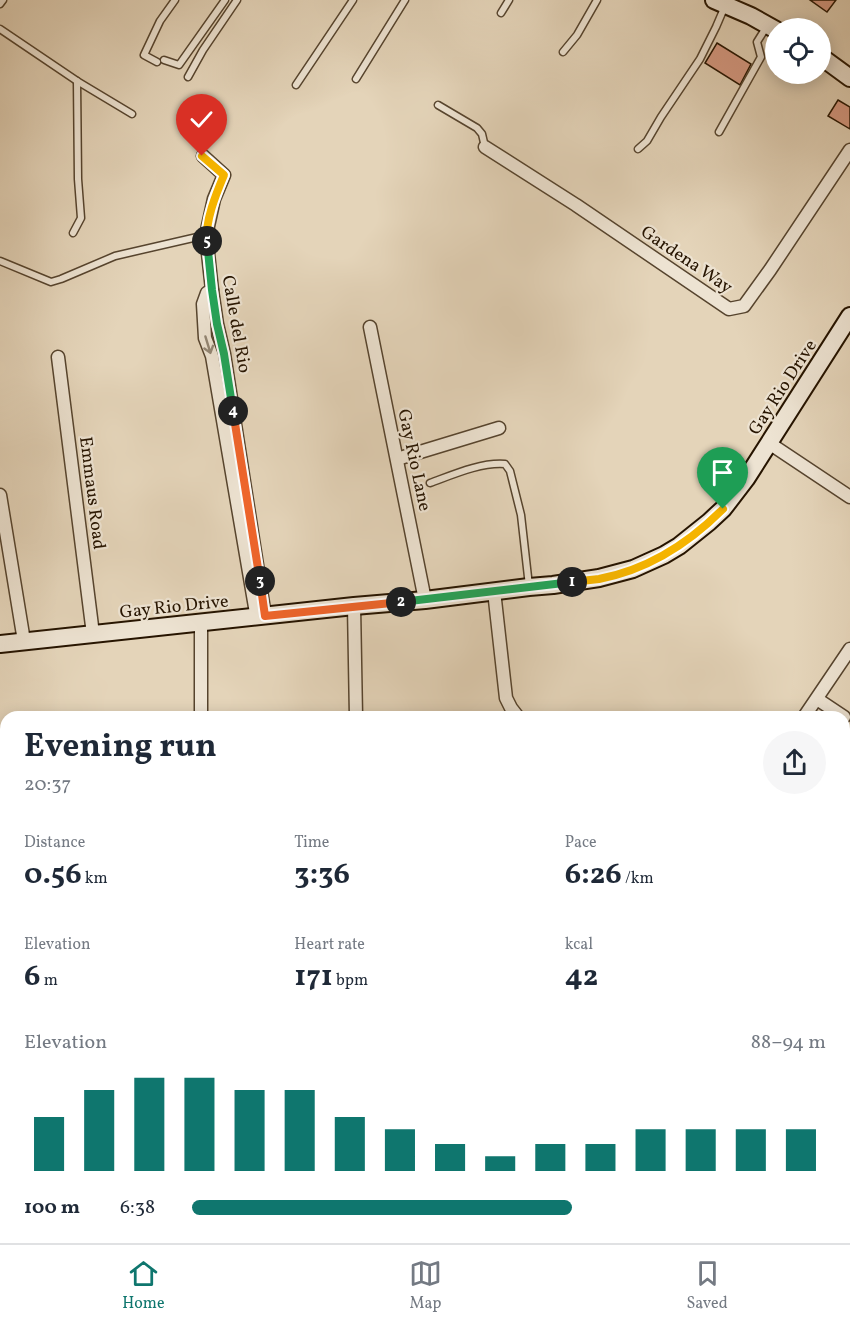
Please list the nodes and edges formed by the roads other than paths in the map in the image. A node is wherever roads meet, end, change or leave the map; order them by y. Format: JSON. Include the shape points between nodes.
{"nodes":[{"id":1,"x":3,"y":0,"type":"edge"},
{"id":2,"x":174,"y":0,"type":"edge"},
{"id":3,"x":225,"y":0,"type":"edge"},
{"id":4,"x":237,"y":0,"type":"edge"},
{"id":5,"x":353,"y":0,"type":"edge"},
{"id":6,"x":405,"y":0,"type":"edge"},
{"id":7,"x":509,"y":0,"type":"edge"},
{"id":8,"x":597,"y":0,"type":"edge"},
{"id":9,"x":720,"y":2,"type":"edge"},
{"id":10,"x":0,"y":4,"type":"edge"},
{"id":11,"x":501,"y":13,"type":"dead end"},
{"id":12,"x":765,"y":25,"type":"edge"},
{"id":13,"x":0,"y":29,"type":"edge"},
{"id":14,"x":765,"y":34,"type":"edge"},
{"id":15,"x":563,"y":52,"type":"dead end"},
{"id":16,"x":831,"y":64,"type":"edge"},
{"id":17,"x":189,"y":77,"type":"dead end"},
{"id":18,"x":850,"y":78,"type":"edge"},
{"id":19,"x":356,"y":79,"type":"dead end"},
{"id":20,"x":77,"y":81,"type":"junction"},
{"id":21,"x":296,"y":85,"type":"dead end"},
{"id":22,"x":438,"y":105,"type":"dead end"},
{"id":23,"x":132,"y":114,"type":"dead end"},
{"id":24,"x":719,"y":132,"type":"dead end"},
{"id":25,"x":485,"y":147,"type":"joint"},
{"id":26,"x":638,"y":148,"type":"dead end"},
{"id":27,"x":850,"y":150,"type":"edge"},
{"id":28,"x":202,"y":156,"type":"dead end"},
{"id":29,"x":73,"y":233,"type":"dead end"},
{"id":30,"x":206,"y":235,"type":"junction"},
{"id":31,"x":0,"y":261,"type":"edge"},
{"id":32,"x":850,"y":316,"type":"edge"},
{"id":33,"x":370,"y":327,"type":"dead end"},
{"id":34,"x":58,"y":357,"type":"dead end"},
{"id":35,"x":499,"y":428,"type":"dead end"},
{"id":36,"x":769,"y":442,"type":"junction"},
{"id":37,"x":397,"y":459,"type":"junction"},
{"id":38,"x":430,"y":483,"type":"dead end"},
{"id":39,"x":0,"y":495,"type":"edge"},
{"id":40,"x":850,"y":496,"type":"edge"},
{"id":41,"x":529,"y":586,"type":"junction"},
{"id":42,"x":494,"y":591,"type":"junction"},
{"id":43,"x":425,"y":600,"type":"junction"},
{"id":44,"x":354,"y":606,"type":"junction"},
{"id":45,"x":261,"y":616,"type":"junction"},
{"id":46,"x":201,"y":623,"type":"junction"},
{"id":47,"x":93,"y":634,"type":"junction"},
{"id":48,"x":24,"y":641,"type":"junction"},
{"id":49,"x":0,"y":644,"type":"edge"},
{"id":50,"x":850,"y":649,"type":"edge"},
{"id":51,"x":817,"y":699,"type":"junction"},
{"id":52,"x":201,"y":711,"type":"edge"},
{"id":53,"x":356,"y":711,"type":"edge"},
{"id":54,"x":513,"y":711,"type":"edge"},
{"id":55,"x":808,"y":711,"type":"edge"},
{"id":56,"x":835,"y":711,"type":"edge"}],
"edges":[{"from":1,"to":10,"type":"lane"},
{"from":2,"to":3,"type":"lane","via":[[144,55],[179,65]]},
{"from":4,"to":17,"type":"lane"},
{"from":5,"to":21,"type":"lane"},
{"from":6,"to":19,"type":"lane"},
{"from":7,"to":11,"type":"lane"},
{"from":8,"to":15,"type":"lane"},
{"from":9,"to":12,"type":"street"},
{"from":9,"to":26,"type":"lane","via":[[716,27],[700,59],[647,141]]},
{"from":13,"to":20,"type":"lane"},
{"from":14,"to":24,"type":"lane","via":[[757,42],[761,57]]},
{"from":16,"to":18,"type":"street"},
{"from":20,"to":23,"type":"lane"},
{"from":20,"to":29,"type":"lane","via":[[81,218]]},
{"from":22,"to":25,"type":"lane","via":[[477,128]]},
{"from":25,"to":27,"type":"street","name":"Gardena Way","via":[[729,309],[744,306]]},
{"from":28,"to":30,"type":"street","name":"Calle del Rio","via":[[224,175]]},
{"from":30,"to":31,"type":"lane","via":[[115,256],[51,282]]},
{"from":30,"to":45,"type":"street","name":"Calle del Rio"},
{"from":32,"to":36,"type":"street","name":"Gay Rio Drive"},
{"from":33,"to":37,"type":"street","name":"Gay Rio Lane"},
{"from":34,"to":47,"type":"street","name":"Emmaus Road"},
{"from":35,"to":37,"type":"street"},
{"from":36,"to":40,"type":"street"},
{"from":36,"to":41,"type":"street","name":"Gay Rio Drive","via":[[723,509],[695,535],[664,555],[599,579]]},
{"from":37,"to":43,"type":"street","name":"Gay Rio Lane"},
{"from":38,"to":41,"type":"lane","via":[[464,470],[505,464],[521,515]]},
{"from":39,"to":48,"type":"street"},
{"from":41,"to":42,"type":"street","name":"Gay Rio Drive"},
{"from":42,"to":43,"type":"street","name":"Gay Rio Drive"},
{"from":42,"to":54,"type":"street","via":[[506,698]]},
{"from":43,"to":44,"type":"street","name":"Gay Rio Drive"},
{"from":44,"to":45,"type":"street","name":"Gay Rio Drive"},
{"from":44,"to":53,"type":"street"},
{"from":45,"to":46,"type":"street","name":"Gay Rio Drive"},
{"from":46,"to":47,"type":"street","name":"Gay Rio Drive"},
{"from":46,"to":52,"type":"street"},
{"from":47,"to":48,"type":"street","name":"Gay Rio Drive"},
{"from":48,"to":49,"type":"street","name":"Gay Rio Drive"},
{"from":50,"to":51,"type":"street"},
{"from":51,"to":55,"type":"street"},
{"from":51,"to":56,"type":"street"}]}
